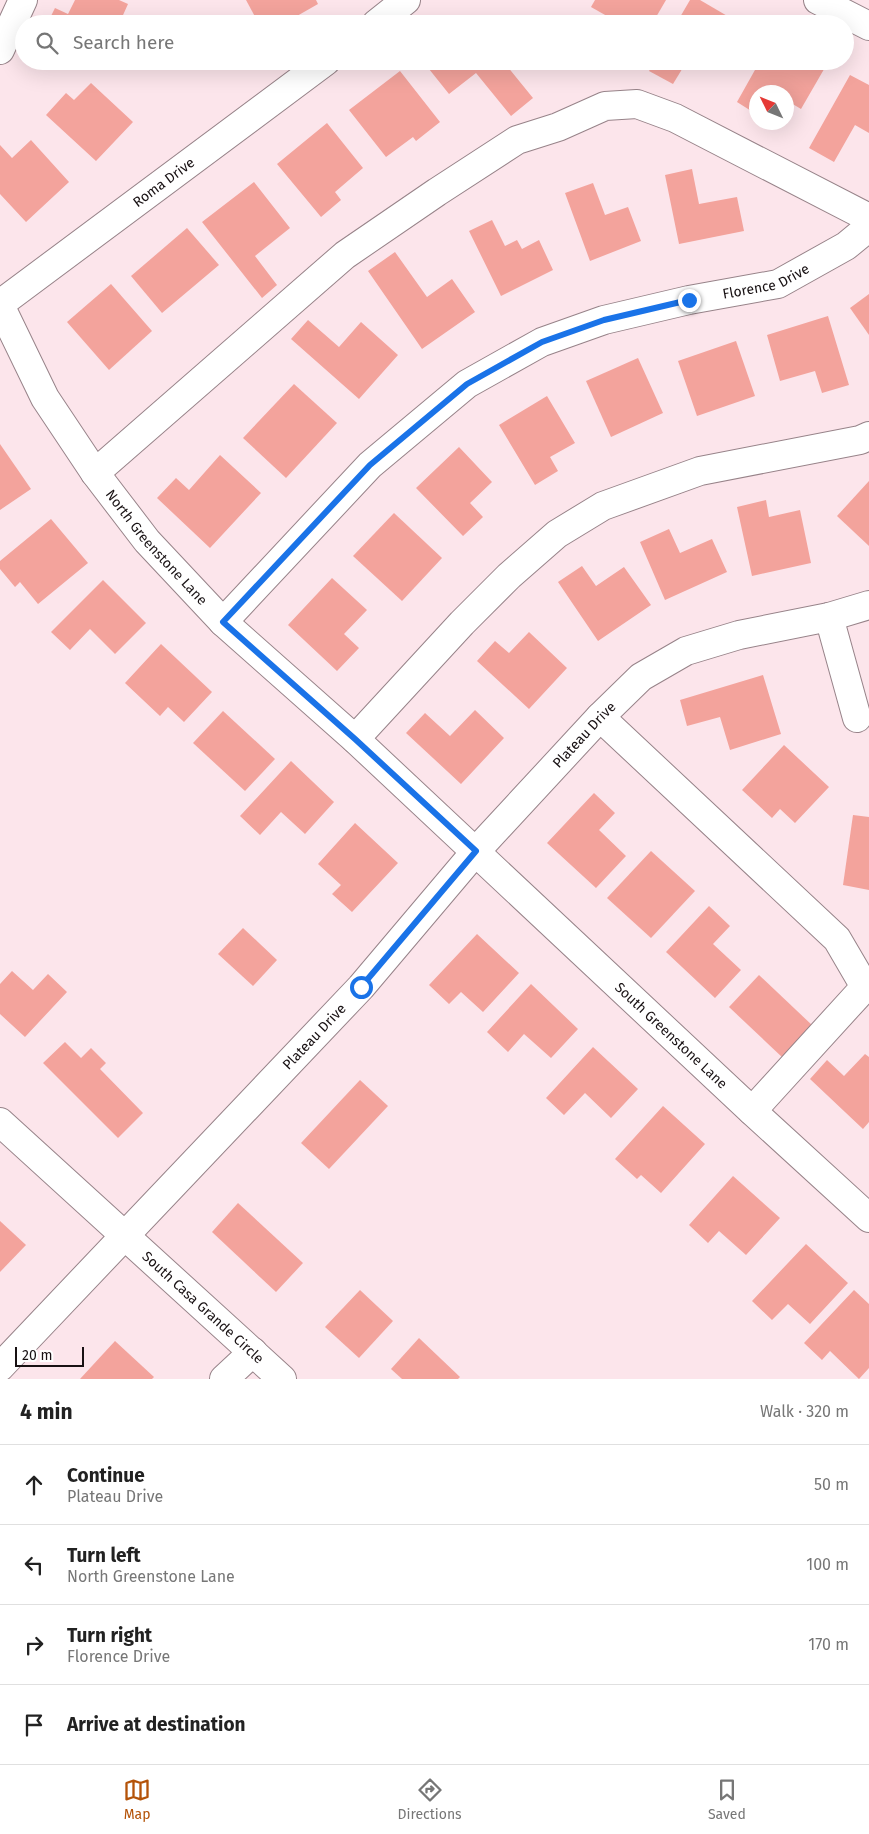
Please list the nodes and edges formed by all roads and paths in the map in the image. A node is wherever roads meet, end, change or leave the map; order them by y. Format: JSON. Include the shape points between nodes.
{"nodes":[{"id":1,"x":23,"y":0,"type":"edge"},
{"id":2,"x":406,"y":0,"type":"edge"},
{"id":3,"x":818,"y":0,"type":"edge"},
{"id":4,"x":16,"y":15,"type":"edge"},
{"id":5,"x":387,"y":15,"type":"edge"},
{"id":6,"x":847,"y":15,"type":"edge"},
{"id":7,"x":15,"y":17,"type":"edge"},
{"id":8,"x":854,"y":18,"type":"edge"},
{"id":9,"x":869,"y":26,"type":"edge"},
{"id":10,"x":0,"y":50,"type":"edge"},
{"id":11,"x":314,"y":70,"type":"edge"},
{"id":12,"x":869,"y":218,"type":"edge"},
{"id":13,"x":869,"y":227,"type":"edge"},
{"id":14,"x":0,"y":304,"type":"edge"},
{"id":15,"x":869,"y":436,"type":"edge"},
{"id":16,"x":94,"y":473,"type":"junction"},
{"id":17,"x":869,"y":605,"type":"edge"},
{"id":18,"x":829,"y":617,"type":"junction"},
{"id":19,"x":223,"y":622,"type":"junction"},
{"id":20,"x":600,"y":717,"type":"junction"},
{"id":21,"x":857,"y":718,"type":"dead end"},
{"id":22,"x":355,"y":739,"type":"junction"},
{"id":23,"x":476,"y":851,"type":"junction"},
{"id":24,"x":752,"y":1111,"type":"junction"},
{"id":25,"x":0,"y":1122,"type":"edge"},
{"id":26,"x":869,"y":1218,"type":"edge"},
{"id":27,"x":124,"y":1236,"type":"junction"},
{"id":28,"x":253,"y":1352,"type":"junction"},
{"id":29,"x":0,"y":1367,"type":"edge"},
{"id":30,"x":224,"y":1379,"type":"edge"},
{"id":31,"x":282,"y":1379,"type":"edge"}],
"edges":[{"from":1,"to":4,"type":"street"},
{"from":2,"to":5,"type":"street"},
{"from":3,"to":6,"type":"street"},
{"from":7,"to":10,"type":"street"},
{"from":8,"to":9,"type":"street"},
{"from":11,"to":14,"type":"street","name":"Roma Drive"},
{"from":12,"to":16,"type":"street","via":[[675,118],[637,104],[605,106],[558,127],[517,140],[345,255]]},
{"from":13,"to":19,"type":"street","name":"Florence Drive","via":[[846,246],[778,284],[604,320],[542,342],[467,384],[370,465]]},
{"from":14,"to":16,"type":"street","name":"North Greenstone Lane","via":[[45,398]]},
{"from":15,"to":22,"type":"street","via":[[700,471],[602,506],[557,534],[508,576]]},
{"from":16,"to":19,"type":"street","name":"North Greenstone Lane","via":[[147,541]]},
{"from":17,"to":18,"type":"street","name":"Plateau Drive"},
{"from":18,"to":20,"type":"street","name":"Plateau Drive","via":[[739,635],[686,651],[641,677]]},
{"from":18,"to":21,"type":"street"},
{"from":19,"to":22,"type":"street","name":"North Greenstone Lane"},
{"from":20,"to":23,"type":"street","name":"Plateau Drive"},
{"from":20,"to":24,"type":"street","via":[[837,939],[865,986]]},
{"from":22,"to":23,"type":"street","name":"North Greenstone Lane"},
{"from":23,"to":24,"type":"street","name":"South Greenstone Lane"},
{"from":23,"to":27,"type":"street","name":"Plateau Drive","via":[[361,987]]},
{"from":24,"to":26,"type":"street","name":"South Greenstone Lane"},
{"from":25,"to":27,"type":"street","name":"South Casa Grande Circle"},
{"from":27,"to":28,"type":"street","name":"South Casa Grande Circle"},
{"from":27,"to":29,"type":"street","name":"Plateau Drive"},
{"from":28,"to":30,"type":"street"},
{"from":28,"to":31,"type":"street","name":"South Casa Grande Circle"}]}
